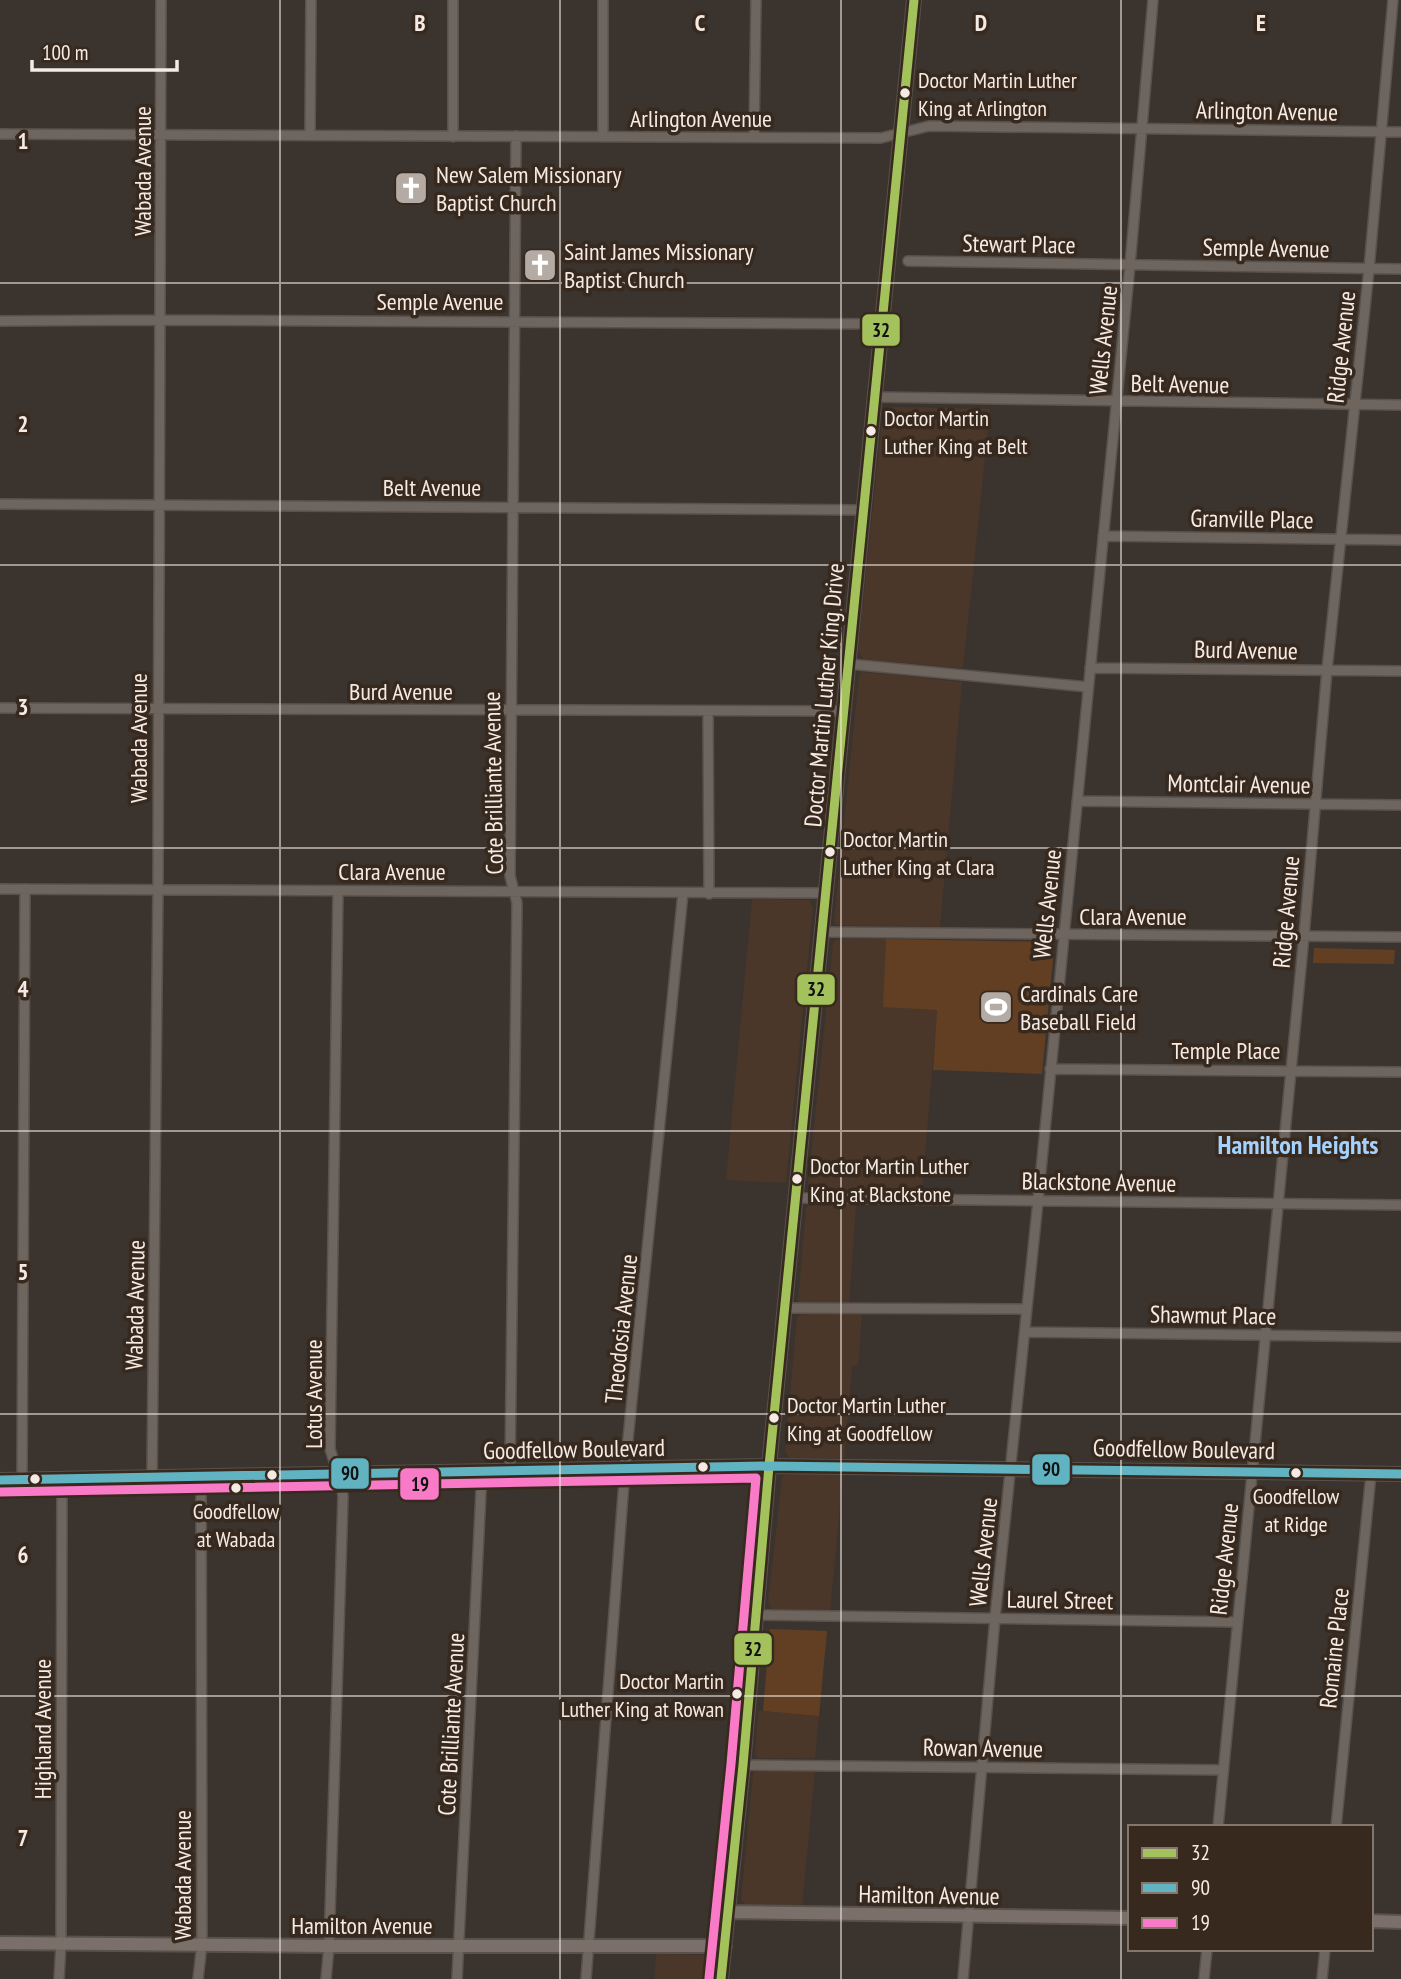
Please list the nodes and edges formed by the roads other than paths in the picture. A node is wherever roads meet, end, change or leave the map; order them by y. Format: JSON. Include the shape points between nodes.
{"nodes":[{"id":1,"x":161,"y":0,"type":"edge"},
{"id":2,"x":311,"y":0,"type":"edge"},
{"id":3,"x":453,"y":0,"type":"edge"},
{"id":4,"x":603,"y":0,"type":"edge"},
{"id":5,"x":756,"y":0,"type":"edge"},
{"id":6,"x":914,"y":0,"type":"edge"},
{"id":7,"x":1153,"y":0,"type":"edge"},
{"id":8,"x":1393,"y":0,"type":"edge"},
{"id":9,"x":1142,"y":128,"type":"junction"},
{"id":10,"x":1381,"y":132,"type":"junction"},
{"id":11,"x":1401,"y":132,"type":"edge"},
{"id":12,"x":902,"y":133,"type":"junction"},
{"id":13,"x":0,"y":134,"type":"edge"},
{"id":14,"x":162,"y":134,"type":"junction"},
{"id":15,"x":310,"y":134,"type":"junction"},
{"id":16,"x":516,"y":136,"type":"junction"},
{"id":17,"x":453,"y":137,"type":"junction"},
{"id":18,"x":603,"y":137,"type":"junction"},
{"id":19,"x":754,"y":137,"type":"junction"},
{"id":20,"x":908,"y":261,"type":"dead end"},
{"id":21,"x":1130,"y":264,"type":"junction"},
{"id":22,"x":1369,"y":269,"type":"junction"},
{"id":23,"x":1401,"y":269,"type":"edge"},
{"id":24,"x":160,"y":320,"type":"junction"},
{"id":25,"x":0,"y":321,"type":"edge"},
{"id":26,"x":513,"y":321,"type":"junction"},
{"id":27,"x":880,"y":324,"type":"junction"},
{"id":28,"x":875,"y":397,"type":"junction"},
{"id":29,"x":1115,"y":402,"type":"junction"},
{"id":30,"x":1354,"y":405,"type":"junction"},
{"id":31,"x":1401,"y":405,"type":"edge"},
{"id":32,"x":0,"y":504,"type":"edge"},
{"id":33,"x":159,"y":504,"type":"junction"},
{"id":34,"x":512,"y":507,"type":"junction"},
{"id":35,"x":863,"y":510,"type":"junction"},
{"id":36,"x":1103,"y":536,"type":"junction"},
{"id":37,"x":1342,"y":540,"type":"junction"},
{"id":38,"x":1401,"y":540,"type":"edge"},
{"id":39,"x":849,"y":664,"type":"junction"},
{"id":40,"x":1090,"y":668,"type":"junction"},
{"id":41,"x":1327,"y":670,"type":"junction"},
{"id":42,"x":1401,"y":671,"type":"edge"},
{"id":43,"x":1088,"y":687,"type":"junction"},
{"id":44,"x":0,"y":708,"type":"edge"},
{"id":45,"x":158,"y":709,"type":"junction"},
{"id":46,"x":510,"y":710,"type":"junction"},
{"id":47,"x":708,"y":711,"type":"junction"},
{"id":48,"x":844,"y":711,"type":"junction"},
{"id":49,"x":1077,"y":801,"type":"junction"},
{"id":50,"x":1315,"y":804,"type":"junction"},
{"id":51,"x":1401,"y":806,"type":"edge"},
{"id":52,"x":158,"y":888,"type":"junction"},
{"id":53,"x":0,"y":889,"type":"edge"},
{"id":54,"x":25,"y":889,"type":"junction"},
{"id":55,"x":514,"y":890,"type":"junction"},
{"id":56,"x":338,"y":891,"type":"junction"},
{"id":57,"x":827,"y":892,"type":"junction"},
{"id":58,"x":683,"y":893,"type":"junction"},
{"id":59,"x":709,"y":894,"type":"junction"},
{"id":60,"x":823,"y":932,"type":"junction"},
{"id":61,"x":1063,"y":935,"type":"junction"},
{"id":62,"x":1304,"y":936,"type":"junction"},
{"id":63,"x":1401,"y":937,"type":"edge"},
{"id":64,"x":1050,"y":1069,"type":"junction"},
{"id":65,"x":1290,"y":1069,"type":"junction"},
{"id":66,"x":1401,"y":1072,"type":"edge"},
{"id":67,"x":797,"y":1198,"type":"junction"},
{"id":68,"x":1038,"y":1201,"type":"junction"},
{"id":69,"x":1278,"y":1204,"type":"junction"},
{"id":70,"x":1401,"y":1205,"type":"edge"},
{"id":71,"x":786,"y":1308,"type":"junction"},
{"id":72,"x":1027,"y":1309,"type":"junction"},
{"id":73,"x":1025,"y":1332,"type":"junction"},
{"id":74,"x":1265,"y":1335,"type":"junction"},
{"id":75,"x":1401,"y":1337,"type":"edge"},
{"id":76,"x":769,"y":1466,"type":"junction"},
{"id":77,"x":625,"y":1469,"type":"junction"},
{"id":78,"x":1012,"y":1469,"type":"junction"},
{"id":79,"x":510,"y":1470,"type":"junction"},
{"id":80,"x":1252,"y":1470,"type":"junction"},
{"id":81,"x":482,"y":1471,"type":"junction"},
{"id":82,"x":1371,"y":1474,"type":"junction"},
{"id":83,"x":1401,"y":1474,"type":"edge"},
{"id":84,"x":339,"y":1475,"type":"junction"},
{"id":85,"x":152,"y":1477,"type":"junction"},
{"id":86,"x":201,"y":1477,"type":"junction"},
{"id":87,"x":22,"y":1479,"type":"junction"},
{"id":88,"x":62,"y":1479,"type":"junction"},
{"id":89,"x":0,"y":1480,"type":"edge"},
{"id":90,"x":756,"y":1615,"type":"junction"},
{"id":91,"x":995,"y":1618,"type":"junction"},
{"id":92,"x":1237,"y":1622,"type":"junction"},
{"id":93,"x":743,"y":1765,"type":"junction"},
{"id":94,"x":983,"y":1766,"type":"junction"},
{"id":95,"x":1223,"y":1770,"type":"junction"},
{"id":96,"x":1218,"y":1825,"type":"edge"},
{"id":97,"x":1336,"y":1825,"type":"edge"},
{"id":98,"x":728,"y":1912,"type":"junction"},
{"id":99,"x":969,"y":1917,"type":"junction"},
{"id":100,"x":1128,"y":1918,"type":"edge"},
{"id":101,"x":1373,"y":1921,"type":"edge"},
{"id":102,"x":1401,"y":1922,"type":"edge"},
{"id":103,"x":0,"y":1943,"type":"edge"},
{"id":104,"x":61,"y":1944,"type":"junction"},
{"id":105,"x":202,"y":1944,"type":"junction"},
{"id":106,"x":329,"y":1946,"type":"junction"},
{"id":107,"x":460,"y":1946,"type":"junction"},
{"id":108,"x":725,"y":1946,"type":"junction"},
{"id":109,"x":589,"y":1947,"type":"junction"},
{"id":110,"x":1207,"y":1951,"type":"edge"},
{"id":111,"x":1325,"y":1951,"type":"edge"},
{"id":112,"x":59,"y":1979,"type":"edge"},
{"id":113,"x":198,"y":1979,"type":"edge"},
{"id":114,"x":326,"y":1979,"type":"edge"},
{"id":115,"x":457,"y":1979,"type":"edge"},
{"id":116,"x":586,"y":1979,"type":"edge"},
{"id":117,"x":722,"y":1979,"type":"edge"},
{"id":118,"x":962,"y":1979,"type":"edge"},
{"id":119,"x":1204,"y":1979,"type":"edge"},
{"id":120,"x":1322,"y":1979,"type":"edge"}],
"edges":[{"from":1,"to":14,"type":"street","name":"Wabada Avenue"},
{"from":2,"to":15,"type":"street"},
{"from":3,"to":17,"type":"street"},
{"from":4,"to":18,"type":"street"},
{"from":5,"to":19,"type":"street"},
{"from":6,"to":12,"type":"main road","name":"Doctor Martin Luther King Drive"},
{"from":7,"to":9,"type":"street","name":"Wells Avenue"},
{"from":8,"to":10,"type":"street","name":"Ridge Avenue"},
{"from":9,"to":10,"type":"street","name":"Arlington Avenue"},
{"from":9,"to":12,"type":"street","name":"Arlington Avenue","via":[[929,126]]},
{"from":9,"to":21,"type":"street","name":"Wells Avenue"},
{"from":10,"to":11,"type":"street","name":"Arlington Avenue"},
{"from":10,"to":22,"type":"street","name":"Ridge Avenue"},
{"from":12,"to":19,"type":"street","name":"Arlington Avenue","via":[[881,138]]},
{"from":12,"to":27,"type":"main road","name":"Doctor Martin Luther King Drive"},
{"from":13,"to":14,"type":"street","name":"Arlington Avenue"},
{"from":14,"to":15,"type":"street","name":"Arlington Avenue"},
{"from":14,"to":24,"type":"street","name":"Wabada Avenue"},
{"from":15,"to":17,"type":"street","name":"Arlington Avenue"},
{"from":16,"to":17,"type":"street","name":"Arlington Avenue"},
{"from":16,"to":18,"type":"street","name":"Arlington Avenue"},
{"from":16,"to":26,"type":"street","name":"Cote Brilliante Avenue"},
{"from":18,"to":19,"type":"street","name":"Arlington Avenue"},
{"from":20,"to":21,"type":"street","name":"Stewart Place"},
{"from":21,"to":22,"type":"street","name":"Semple Avenue"},
{"from":21,"to":29,"type":"street","name":"Wells Avenue"},
{"from":22,"to":23,"type":"street","name":"Semple Avenue"},
{"from":22,"to":30,"type":"street","name":"Ridge Avenue"},
{"from":24,"to":25,"type":"street","name":"Semple Avenue"},
{"from":24,"to":26,"type":"street","name":"Semple Avenue"},
{"from":24,"to":33,"type":"street","name":"Wabada Avenue"},
{"from":26,"to":27,"type":"street","name":"Semple Avenue"},
{"from":26,"to":34,"type":"street","name":"Cote Brilliante Avenue"},
{"from":27,"to":28,"type":"main road","name":"Doctor Martin Luther King Drive"},
{"from":28,"to":29,"type":"street","name":"Belt Avenue"},
{"from":28,"to":35,"type":"main road","name":"Doctor Martin Luther King Drive"},
{"from":29,"to":30,"type":"street","name":"Belt Avenue"},
{"from":29,"to":36,"type":"street","name":"Wells Avenue"},
{"from":30,"to":31,"type":"street","name":"Belt Avenue"},
{"from":30,"to":37,"type":"street","name":"Ridge Avenue"},
{"from":32,"to":33,"type":"street","name":"Belt Avenue"},
{"from":33,"to":34,"type":"street","name":"Belt Avenue"},
{"from":33,"to":45,"type":"street","name":"Wabada Avenue"},
{"from":34,"to":35,"type":"street","name":"Belt Avenue"},
{"from":34,"to":46,"type":"street","name":"Cote Brilliante Avenue"},
{"from":35,"to":39,"type":"main road","name":"Doctor Martin Luther King Drive"},
{"from":36,"to":37,"type":"street","name":"Granville Place"},
{"from":36,"to":40,"type":"street","name":"Wells Avenue"},
{"from":37,"to":38,"type":"street","name":"Granville Place"},
{"from":37,"to":41,"type":"street","name":"Ridge Avenue"},
{"from":39,"to":43,"type":"street"},
{"from":39,"to":48,"type":"main road","name":"Doctor Martin Luther King Drive"},
{"from":40,"to":41,"type":"street","name":"Burd Avenue"},
{"from":40,"to":43,"type":"street","name":"Wells Avenue"},
{"from":41,"to":42,"type":"street","name":"Burd Avenue"},
{"from":41,"to":50,"type":"street","name":"Ridge Avenue"},
{"from":43,"to":49,"type":"street","name":"Wells Avenue"},
{"from":44,"to":45,"type":"street","name":"Burd Avenue"},
{"from":45,"to":46,"type":"street","name":"Burd Avenue"},
{"from":45,"to":52,"type":"street","name":"Wabada Avenue"},
{"from":46,"to":47,"type":"street","name":"Burd Avenue"},
{"from":46,"to":55,"type":"street","name":"Cote Brilliante Avenue","via":[[510,876]]},
{"from":47,"to":48,"type":"street","name":"Burd Avenue"},
{"from":47,"to":59,"type":"street"},
{"from":48,"to":57,"type":"main road","name":"Doctor Martin Luther King Drive"},
{"from":49,"to":50,"type":"street","name":"Montclair Avenue"},
{"from":49,"to":61,"type":"street","name":"Wells Avenue"},
{"from":50,"to":51,"type":"street","name":"Montclair Avenue"},
{"from":50,"to":62,"type":"street","name":"Ridge Avenue"},
{"from":52,"to":54,"type":"street","name":"Clara Avenue"},
{"from":52,"to":56,"type":"street","name":"Clara Avenue"},
{"from":52,"to":85,"type":"street","name":"Wabada Avenue"},
{"from":53,"to":54,"type":"street","name":"Clara Avenue"},
{"from":54,"to":87,"type":"street"},
{"from":55,"to":56,"type":"street","name":"Clara Avenue"},
{"from":55,"to":58,"type":"street","name":"Clara Avenue"},
{"from":55,"to":79,"type":"street","name":"Cote Brilliante Avenue"},
{"from":56,"to":84,"type":"street","name":"Lotus Avenue","via":[[330,1449]]},
{"from":57,"to":59,"type":"street","name":"Clara Avenue"},
{"from":57,"to":60,"type":"main road","name":"Doctor Martin Luther King Drive"},
{"from":58,"to":59,"type":"street","name":"Clara Avenue"},
{"from":58,"to":77,"type":"street","name":"Theodosia Avenue"},
{"from":60,"to":61,"type":"street","name":"Clara Avenue"},
{"from":60,"to":67,"type":"main road","name":"Doctor Martin Luther King Drive"},
{"from":61,"to":62,"type":"street","name":"Clara Avenue"},
{"from":61,"to":64,"type":"street","name":"Wells Avenue"},
{"from":62,"to":63,"type":"street","name":"Clara Avenue"},
{"from":62,"to":65,"type":"street","name":"Ridge Avenue"},
{"from":64,"to":65,"type":"street","name":"Temple Place"},
{"from":64,"to":68,"type":"street","name":"Wells Avenue"},
{"from":65,"to":66,"type":"street","name":"Temple Place"},
{"from":65,"to":69,"type":"street","name":"Ridge Avenue"},
{"from":67,"to":68,"type":"street","name":"Blackstone Avenue"},
{"from":67,"to":71,"type":"main road","name":"Doctor Martin Luther King Drive"},
{"from":68,"to":69,"type":"street","name":"Blackstone Avenue"},
{"from":68,"to":72,"type":"street","name":"Wells Avenue"},
{"from":69,"to":70,"type":"street","name":"Blackstone Avenue"},
{"from":69,"to":74,"type":"street","name":"Ridge Avenue"},
{"from":71,"to":72,"type":"street"},
{"from":71,"to":76,"type":"main road","name":"Doctor Martin Luther King Drive"},
{"from":72,"to":73,"type":"street","name":"Wells Avenue"},
{"from":73,"to":74,"type":"street","name":"Shawmut Place"},
{"from":73,"to":78,"type":"street","name":"Wells Avenue"},
{"from":74,"to":75,"type":"street","name":"Shawmut Place"},
{"from":74,"to":80,"type":"street","name":"Ridge Avenue"},
{"from":76,"to":77,"type":"main road","name":"Goodfellow Boulevard"},
{"from":76,"to":78,"type":"main road","name":"Goodfellow Boulevard"},
{"from":76,"to":90,"type":"main road","name":"Doctor Martin Luther King Drive"},
{"from":77,"to":79,"type":"main road","name":"Goodfellow Boulevard"},
{"from":77,"to":109,"type":"street","name":"Theodosia Avenue"},
{"from":78,"to":80,"type":"main road","name":"Goodfellow Boulevard"},
{"from":78,"to":91,"type":"street","name":"Wells Avenue"},
{"from":79,"to":81,"type":"main road","name":"Goodfellow Boulevard"},
{"from":80,"to":82,"type":"main road","name":"Goodfellow Boulevard"},
{"from":80,"to":92,"type":"street","name":"Ridge Avenue"},
{"from":81,"to":84,"type":"main road","name":"Goodfellow Boulevard"},
{"from":81,"to":107,"type":"street","name":"Cote Brilliante Avenue"},
{"from":82,"to":83,"type":"main road","name":"Goodfellow Boulevard"},
{"from":82,"to":97,"type":"street","name":"Romaine Place"},
{"from":84,"to":86,"type":"main road","name":"Goodfellow Boulevard"},
{"from":84,"to":106,"type":"street","name":"Lotus Avenue","via":[[343,1497]]},
{"from":85,"to":86,"type":"main road","name":"Goodfellow Boulevard"},
{"from":85,"to":88,"type":"main road","name":"Goodfellow Boulevard"},
{"from":86,"to":105,"type":"street","name":"Wabada Avenue"},
{"from":87,"to":88,"type":"main road","name":"Goodfellow Boulevard"},
{"from":87,"to":89,"type":"main road","name":"Goodfellow Boulevard"},
{"from":88,"to":104,"type":"street","name":"Highland Avenue"},
{"from":90,"to":91,"type":"street","name":"Laurel Street"},
{"from":90,"to":93,"type":"main road","name":"Doctor Martin Luther King Drive"},
{"from":91,"to":92,"type":"street","name":"Laurel Street"},
{"from":91,"to":94,"type":"street","name":"Wells Avenue"},
{"from":92,"to":95,"type":"street","name":"Ridge Avenue"},
{"from":93,"to":94,"type":"street","name":"Rowan Avenue"},
{"from":93,"to":98,"type":"main road","name":"Doctor Martin Luther King Drive"},
{"from":94,"to":95,"type":"street","name":"Rowan Avenue"},
{"from":94,"to":99,"type":"street","name":"Wells Avenue"},
{"from":95,"to":96,"type":"street","name":"Ridge Avenue"},
{"from":98,"to":99,"type":"main road","name":"Hamilton Avenue"},
{"from":98,"to":108,"type":"main road","name":"Doctor Martin Luther King Drive"},
{"from":99,"to":100,"type":"main road","name":"Hamilton Avenue"},
{"from":99,"to":118,"type":"street","name":"Wells Avenue"},
{"from":101,"to":102,"type":"main road"},
{"from":103,"to":104,"type":"main road","name":"Hamilton Avenue"},
{"from":104,"to":105,"type":"main road","name":"Hamilton Avenue"},
{"from":104,"to":112,"type":"street","name":"Highland Avenue"},
{"from":105,"to":106,"type":"main road","name":"Hamilton Avenue"},
{"from":105,"to":113,"type":"street","name":"Wabada Avenue"},
{"from":106,"to":107,"type":"main road","name":"Hamilton Avenue"},
{"from":106,"to":114,"type":"street","name":"Lotus Avenue"},
{"from":107,"to":109,"type":"main road","name":"Hamilton Avenue"},
{"from":107,"to":115,"type":"street","name":"Cote Brilliante Avenue"},
{"from":108,"to":109,"type":"main road","name":"Hamilton Avenue"},
{"from":108,"to":117,"type":"main road","name":"Doctor Martin Luther King Drive"},
{"from":109,"to":116,"type":"street","name":"Theodosia Avenue"},
{"from":110,"to":119,"type":"street"},
{"from":111,"to":120,"type":"street"}]}
